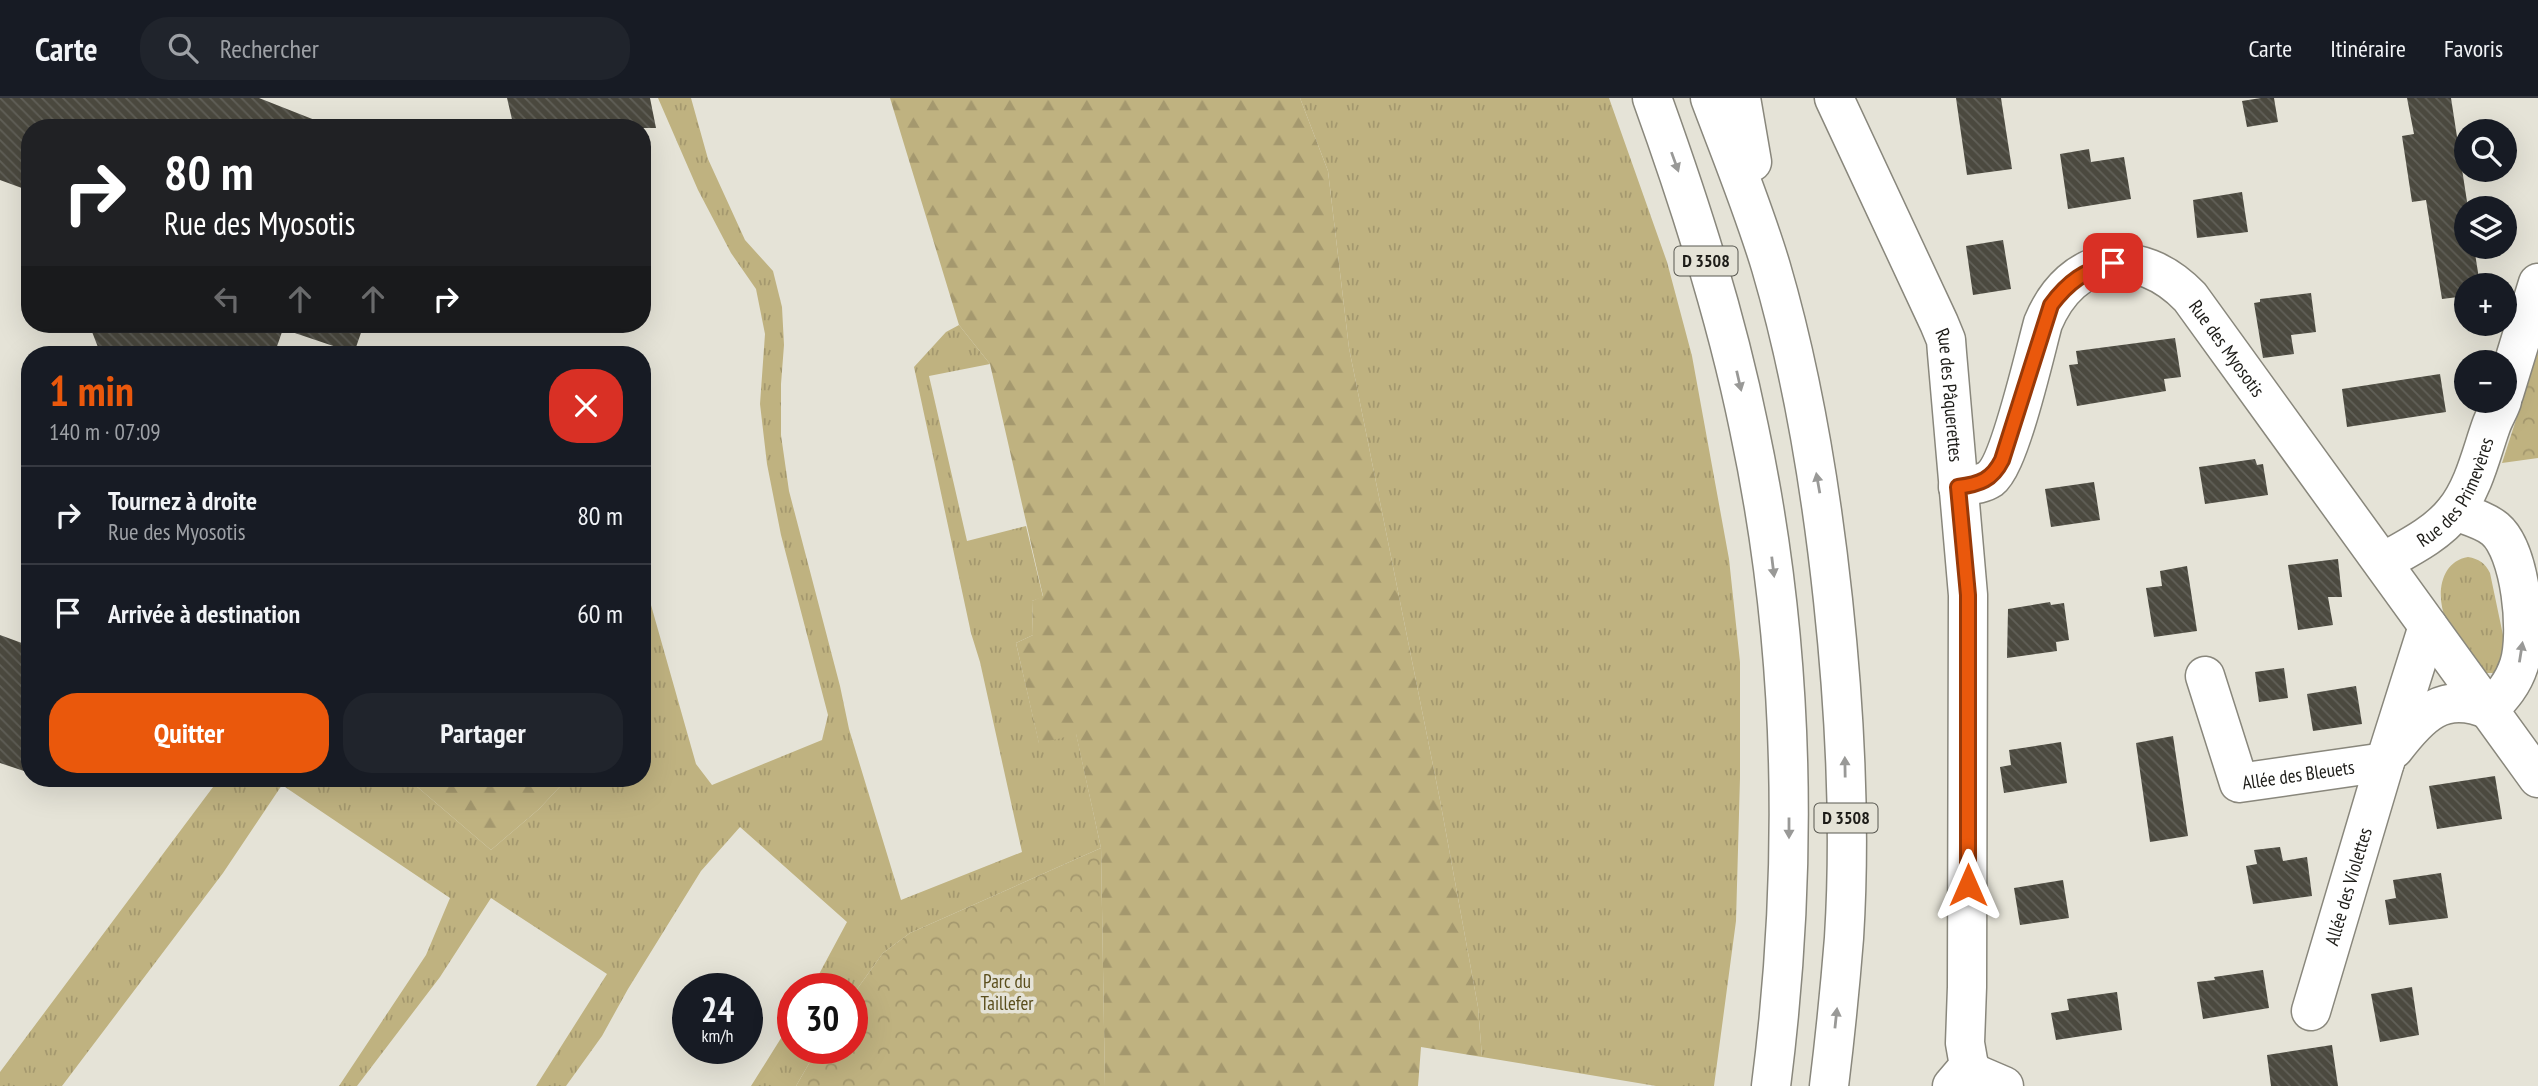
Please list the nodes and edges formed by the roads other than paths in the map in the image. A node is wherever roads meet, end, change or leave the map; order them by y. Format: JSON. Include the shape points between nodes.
{"nodes":[{"id":1,"x":1652,"y":98,"type":"edge"},
{"id":2,"x":1710,"y":98,"type":"edge"},
{"id":3,"x":1741,"y":98,"type":"edge"},
{"id":4,"x":1834,"y":98,"type":"edge"},
{"id":5,"x":1771,"y":267,"type":"junction"},
{"id":6,"x":2538,"y":283,"type":"edge"},
{"id":7,"x":2517,"y":352,"type":"edge"},
{"id":8,"x":2497,"y":413,"type":"edge"},
{"id":9,"x":1958,"y":487,"type":"junction"},
{"id":10,"x":2455,"y":511,"type":"junction"},
{"id":11,"x":2383,"y":562,"type":"junction"},
{"id":12,"x":2428,"y":625,"type":"junction"},
{"id":13,"x":2205,"y":676,"type":"dead end"},
{"id":14,"x":2489,"y":710,"type":"junction"},
{"id":15,"x":2385,"y":762,"type":"junction"},
{"id":16,"x":2538,"y":778,"type":"edge"},
{"id":17,"x":2311,"y":1011,"type":"dead end"},
{"id":18,"x":1961,"y":1076,"type":"edge"},
{"id":19,"x":1771,"y":1086,"type":"edge"},
{"id":20,"x":1829,"y":1086,"type":"edge"},
{"id":21,"x":2004,"y":1086,"type":"edge"}],
"edges":[{"from":1,"to":19,"type":"main road","number":"D 3508","one_way":true,"via":[[1722,312],[1772,559],[1785,686],[1789,827],[1786,950]]},
{"from":2,"to":5,"type":"main road","number":"D 3508"},
{"from":3,"to":5,"type":"main road"},
{"from":4,"to":9,"type":"main road","name":"Rue des Pâquerettes","via":[[1946,340]]},
{"from":20,"to":5,"type":"main road","number":"D 3508","one_way":true,"via":[[1844,936],[1846,810],[1841,690],[1820,494],[1793,352]]},
{"from":6,"to":7,"type":"main road"},
{"from":8,"to":10,"type":"main road","name":"Rue des Primevères","via":[[2474,476]]},
{"from":9,"to":11,"type":"main road","name":"Rue des Myosotis","via":[[1977,484],[1996,472],[2043,323],[2062,289],[2094,268],[2130,263],[2164,274],[2190,297]]},
{"from":9,"to":18,"type":"main road","name":"Rue des Pâquerettes","via":[[1968,595],[1967,987]]},
{"from":10,"to":11,"type":"main road","name":"Rue des Primevères","via":[[2421,540]]},
{"from":14,"to":10,"type":"main road","one_way":true,"via":[[2509,688],[2519,665],[2524,643],[2520,595],[2507,544],[2495,529]]},
{"from":11,"to":12,"type":"main road","name":"Rue des Myosotis"},
{"from":12,"to":14,"type":"main road","name":"Rue des Myosotis"},
{"from":12,"to":15,"type":"main road","name":"Allée des Violettes"},
{"from":13,"to":15,"type":"main road","name":"Allée des Bleuets","via":[[2239,783]]},
{"from":14,"to":15,"type":"main road","name":"Allée des Violettes","via":[[2464,703],[2437,707],[2414,723]]},
{"from":14,"to":16,"type":"main road","name":"Rue des Myosotis"},
{"from":15,"to":17,"type":"main road","name":"Allée des Violettes"},
{"from":18,"to":21,"type":"main road","via":[[1976,1074]]}]}
